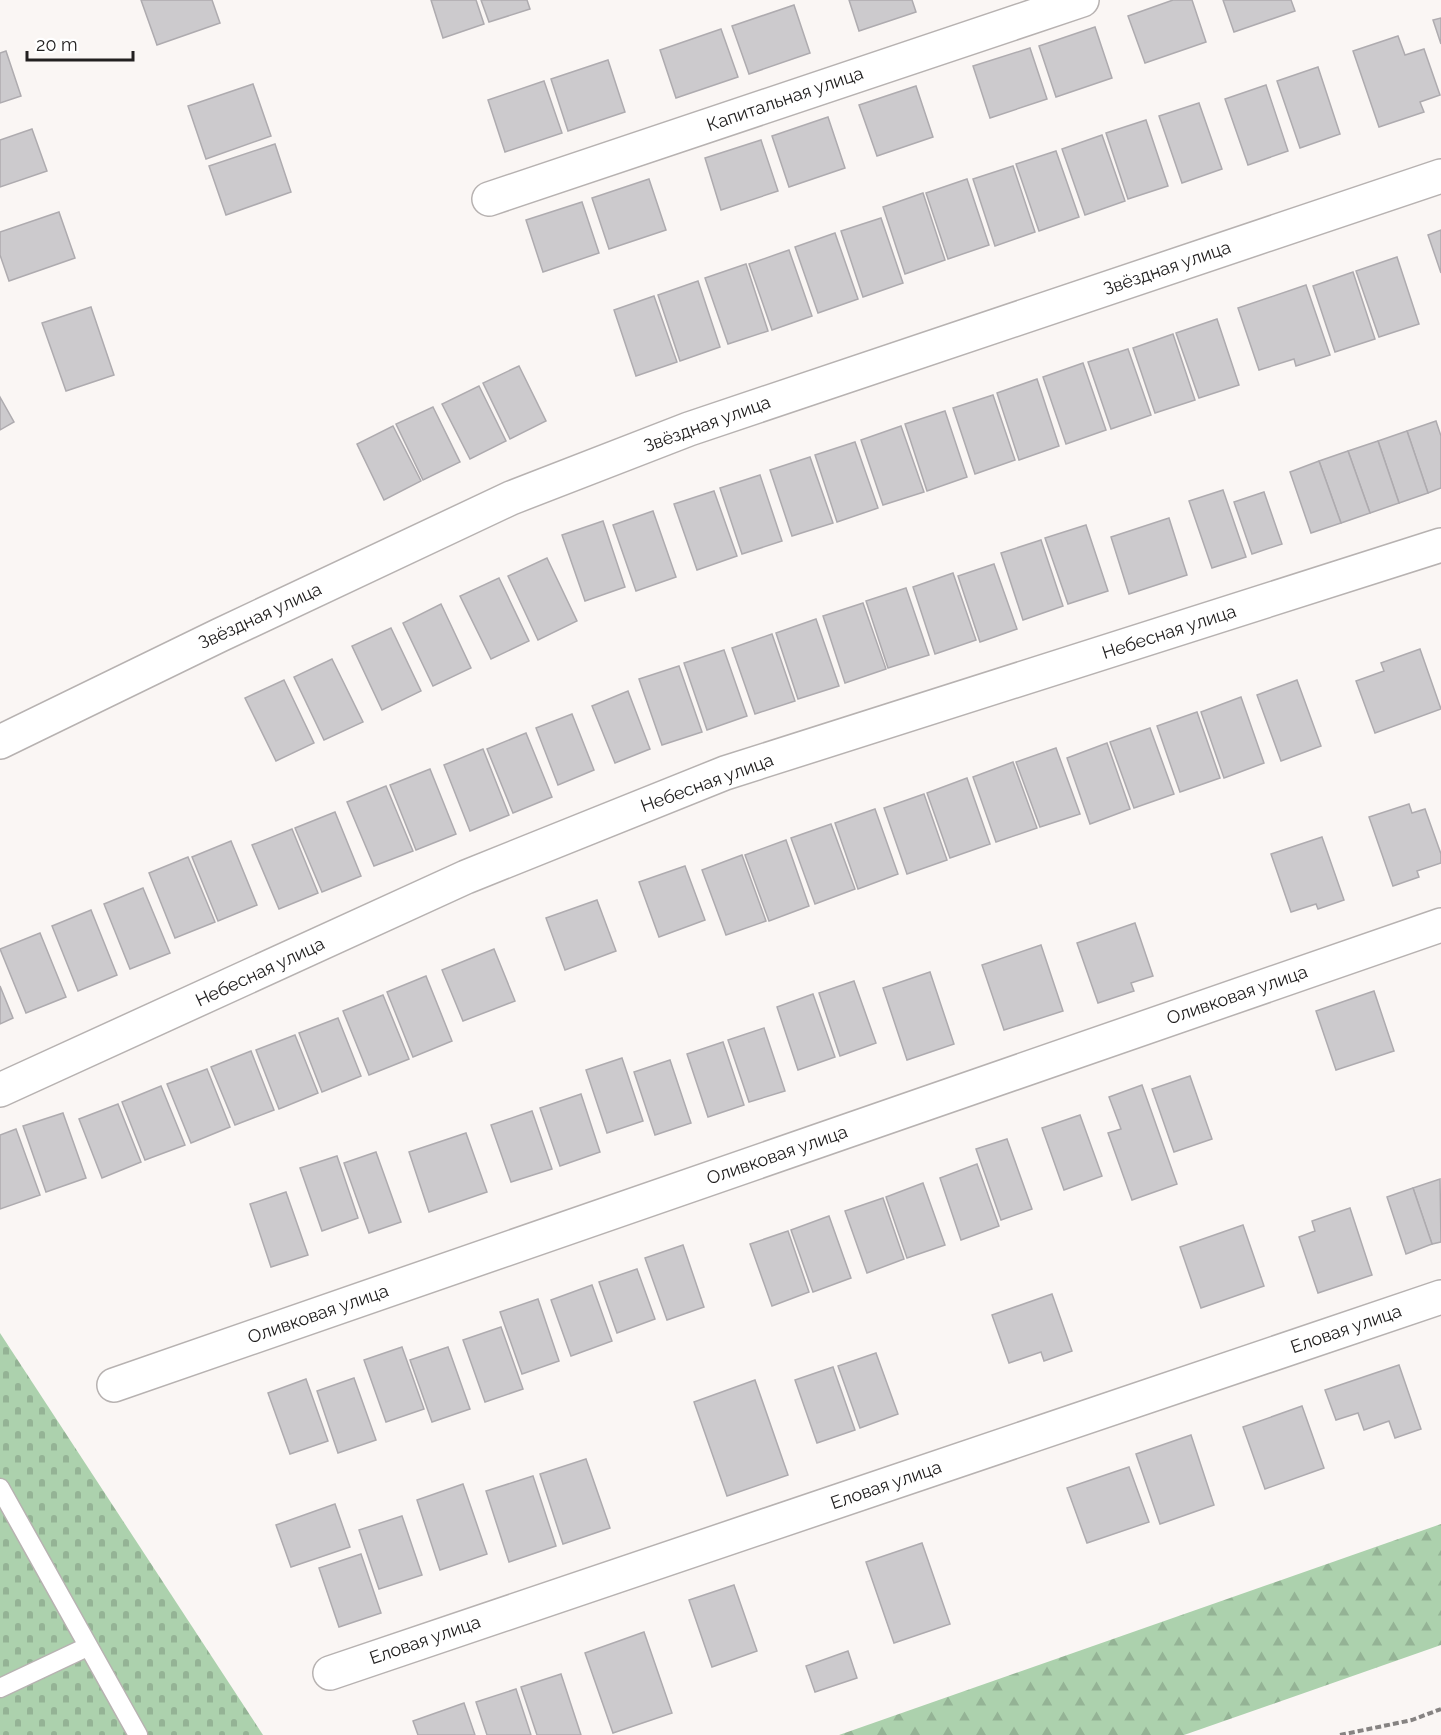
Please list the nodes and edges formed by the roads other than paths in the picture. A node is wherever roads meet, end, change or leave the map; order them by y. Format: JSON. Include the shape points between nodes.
{"nodes":[{"id":1,"x":1082,"y":0,"type":"edge"},
{"id":2,"x":1441,"y":176,"type":"edge"},
{"id":3,"x":489,"y":199,"type":"dead end"},
{"id":4,"x":1441,"y":545,"type":"edge"},
{"id":5,"x":0,"y":742,"type":"edge"},
{"id":6,"x":1441,"y":925,"type":"edge"},
{"id":7,"x":0,"y":1090,"type":"edge"},
{"id":8,"x":1441,"y":1297,"type":"edge"},
{"id":9,"x":114,"y":1385,"type":"dead end"},
{"id":10,"x":0,"y":1488,"type":"edge"},
{"id":11,"x":87,"y":1647,"type":"junction"},
{"id":12,"x":330,"y":1672,"type":"dead end"},
{"id":13,"x":0,"y":1688,"type":"edge"},
{"id":14,"x":138,"y":1735,"type":"edge"}],
"edges":[{"from":1,"to":3,"type":"street","name":"Капитальная улица"},
{"from":2,"to":5,"type":"street","name":"Звёздная улица","via":[[689,429],[511,498]]},
{"from":4,"to":7,"type":"street","name":"Небесная улица","via":[[725,773],[466,877]]},
{"from":6,"to":9,"type":"street","name":"Оливковая улица"},
{"from":8,"to":12,"type":"street","name":"Еловая улица"},
{"from":10,"to":11,"type":"lane"},
{"from":11,"to":13,"type":"lane"},
{"from":11,"to":14,"type":"lane"}]}
